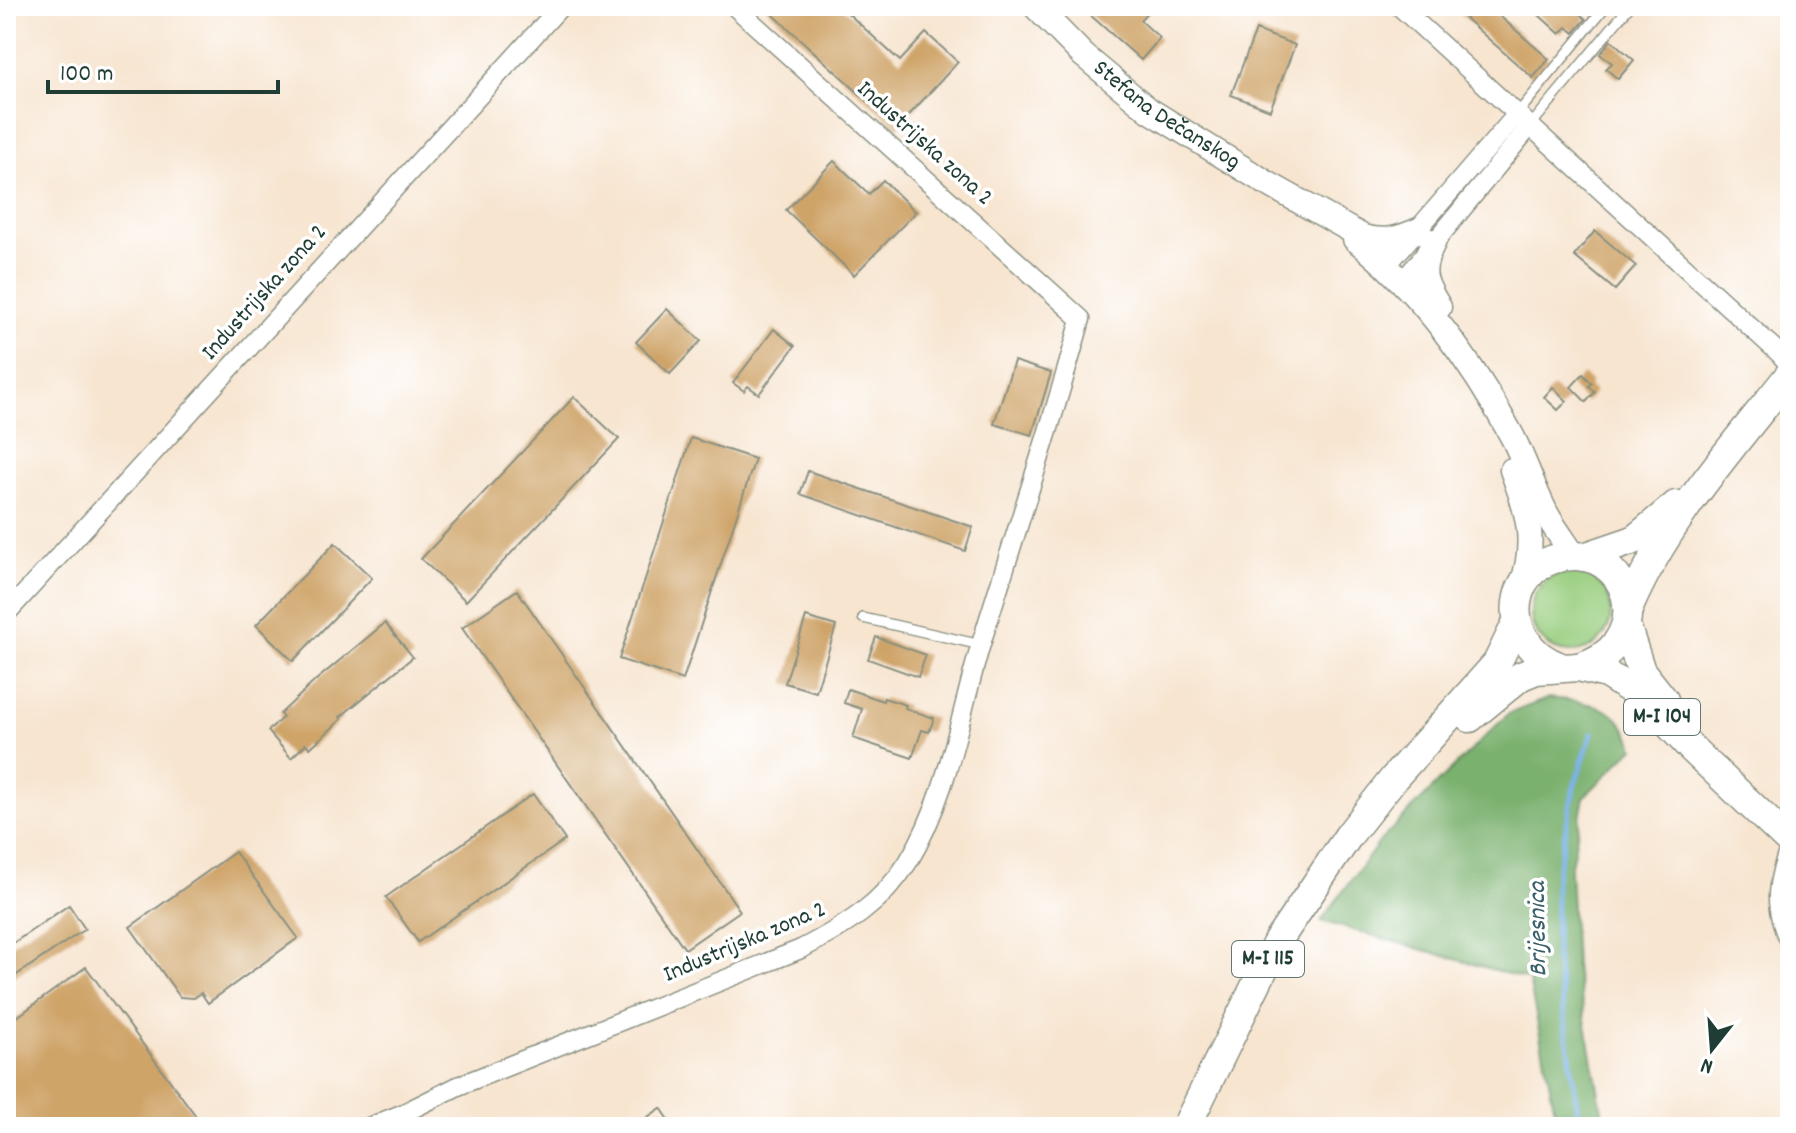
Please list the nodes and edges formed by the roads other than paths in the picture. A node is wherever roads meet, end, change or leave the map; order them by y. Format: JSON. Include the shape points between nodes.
{"nodes":[{"id":1,"x":561,"y":6,"type":"edge"},
{"id":2,"x":734,"y":6,"type":"edge"},
{"id":3,"x":1035,"y":6,"type":"edge"},
{"id":4,"x":1399,"y":6,"type":"edge"},
{"id":5,"x":1606,"y":6,"type":"edge"},
{"id":6,"x":1630,"y":6,"type":"edge"},
{"id":7,"x":1524,"y":119,"type":"junction"},
{"id":8,"x":1310,"y":208,"type":"junction"},
{"id":9,"x":1426,"y":235,"type":"junction"},
{"id":10,"x":1395,"y":273,"type":"junction"},
{"id":11,"x":1467,"y":363,"type":"junction"},
{"id":12,"x":1786,"y":377,"type":"edge"},
{"id":13,"x":1481,"y":385,"type":"junction"},
{"id":14,"x":1720,"y":463,"type":"junction"},
{"id":15,"x":1579,"y":556,"type":"junction"},
{"id":16,"x":1521,"y":590,"type":"junction"},
{"id":17,"x":6,"y":614,"type":"edge"},
{"id":18,"x":1627,"y":617,"type":"junction"},
{"id":19,"x":863,"y":618,"type":"dead end"},
{"id":20,"x":1517,"y":622,"type":"junction"},
{"id":21,"x":981,"y":645,"type":"junction"},
{"id":22,"x":1570,"y":667,"type":"junction"},
{"id":23,"x":1735,"y":788,"type":"junction"},
{"id":24,"x":1374,"y":805,"type":"junction"},
{"id":25,"x":1790,"y":844,"type":"edge"},
{"id":26,"x":1790,"y":944,"type":"edge"},
{"id":27,"x":369,"y":1127,"type":"edge"},
{"id":28,"x":1186,"y":1127,"type":"edge"}],
"edges":[{"from":1,"to":17,"type":"street","name":"Industrijska zona 2"},
{"from":2,"to":21,"type":"street","name":"Industrijska zona 2","via":[[1081,319]]},
{"from":3,"to":8,"type":"main road","name":"Stefana Dečanskog","via":[[1149,110]]},
{"from":4,"to":7,"type":"street"},
{"from":5,"to":7,"type":"lane"},
{"from":6,"to":7,"type":"lane"},
{"from":7,"to":9,"type":"street"},
{"from":7,"to":12,"type":"street","via":[[1780,354]]},
{"from":8,"to":9,"type":"main road","via":[[1363,237],[1394,241]]},
{"from":8,"to":10,"type":"main road"},
{"from":9,"to":10,"type":"street"},
{"from":9,"to":11,"type":"main road","via":[[1425,284]]},
{"from":10,"to":11,"type":"main road"},
{"from":11,"to":13,"type":"main road"},
{"from":12,"to":14,"type":"main road","number":"M-I 115"},
{"from":13,"to":15,"type":"main road","via":[[1546,512]]},
{"from":13,"to":16,"type":"main road","via":[[1530,528],[1530,562]]},
{"from":14,"to":15,"type":"main road","number":"M-I 115","via":[[1634,540]]},
{"from":14,"to":18,"type":"main road","number":"M-I 115","via":[[1660,547]]},
{"from":15,"to":16,"type":"main road","number":"M-I 115","via":[[1542,564]]},
{"from":15,"to":18,"type":"main road","via":[[1610,570],[1626,595]]},
{"from":16,"to":20,"type":"main road","number":"M-I 115"},
{"from":18,"to":22,"type":"main road","number":"M-I 115","via":[[1620,641],[1609,654]]},
{"from":18,"to":23,"type":"main road","number":"M-I 104","via":[[1641,671]]},
{"from":19,"to":21,"type":"lane"},
{"from":20,"to":22,"type":"main road","via":[[1532,651]]},
{"from":20,"to":24,"type":"main road","number":"M-I 115","via":[[1482,682]]},
{"from":21,"to":27,"type":"street","name":"Industrijska zona 2","via":[[926,828],[881,898],[846,926]]},
{"from":22,"to":23,"type":"main road","number":"M-I 104","via":[[1606,674],[1644,698]]},
{"from":22,"to":24,"type":"main road","number":"M-I 115","via":[[1521,676]]},
{"from":23,"to":25,"type":"main road","number":"M-I 104"},
{"from":24,"to":28,"type":"main road","number":"M-I 115","via":[[1277,942]]},
{"from":25,"to":26,"type":"street","via":[[1778,882],[1780,922]]}]}
